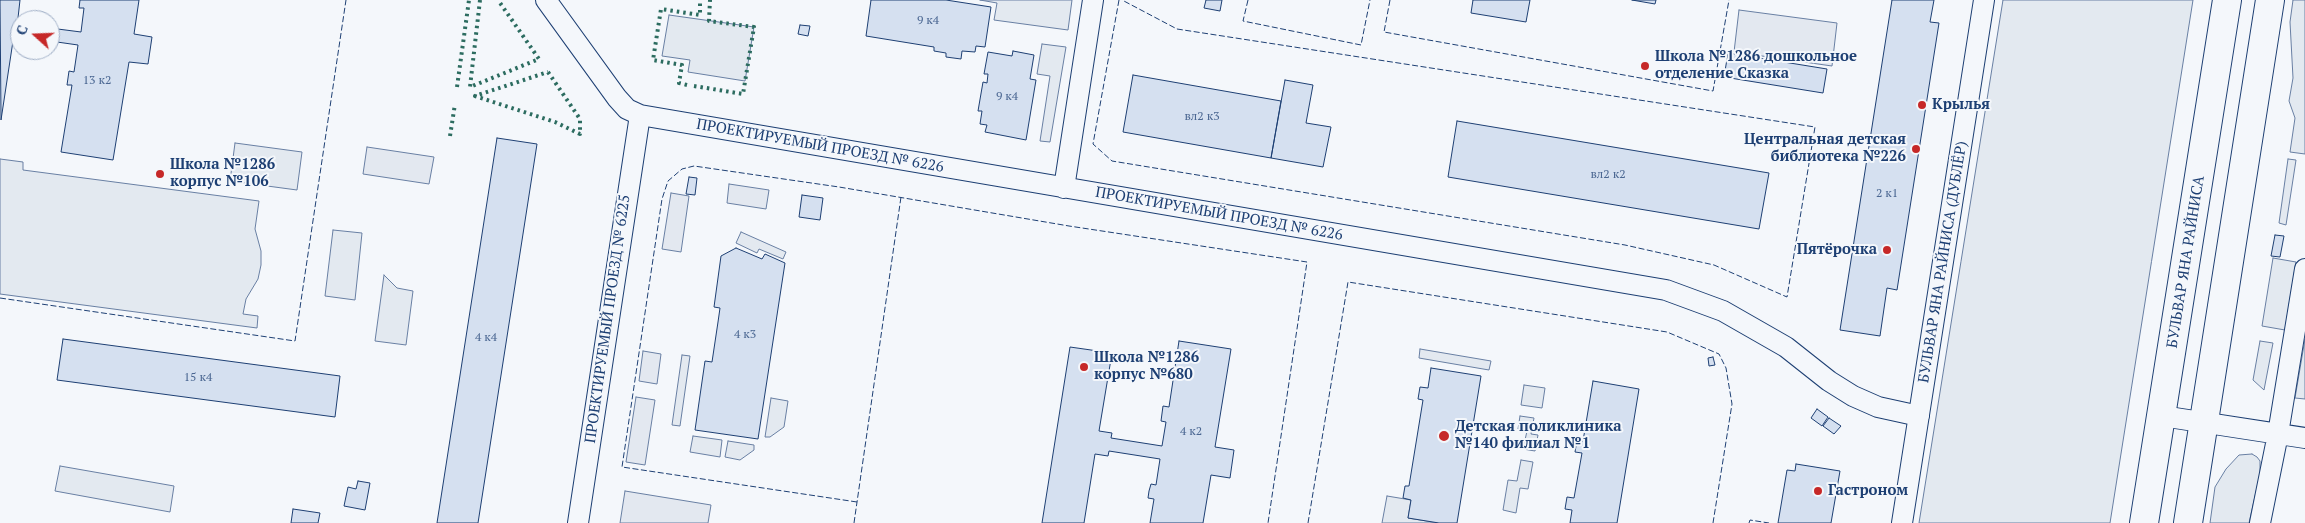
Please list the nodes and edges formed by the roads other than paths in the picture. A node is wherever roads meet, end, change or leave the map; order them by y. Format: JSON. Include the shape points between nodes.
{"nodes":[{"id":1,"x":546,"y":0,"type":"edge"},
{"id":2,"x":1092,"y":0,"type":"edge"},
{"id":3,"x":1984,"y":0,"type":"edge"},
{"id":4,"x":2227,"y":0,"type":"edge"},
{"id":5,"x":2270,"y":0,"type":"edge"},
{"id":6,"x":640,"y":115,"type":"junction"},
{"id":7,"x":1064,"y":188,"type":"junction"},
{"id":8,"x":2305,"y":269,"type":"edge"},
{"id":9,"x":1919,"y":416,"type":"junction"},
{"id":10,"x":2162,"y":416,"type":"junction"},
{"id":11,"x":2203,"y":422,"type":"junction"},
{"id":12,"x":2278,"y":434,"type":"junction"},
{"id":13,"x":2305,"y":438,"type":"edge"},
{"id":14,"x":578,"y":523,"type":"edge"},
{"id":15,"x":1902,"y":523,"type":"edge"},
{"id":16,"x":2144,"y":523,"type":"edge"},
{"id":17,"x":2188,"y":523,"type":"edge"},
{"id":18,"x":2260,"y":523,"type":"edge"}],
"edges":[{"from":1,"to":6,"type":"street","name":"ПРОЕКТИРУЕМЫЙ ПРОЕЗД № 6226","via":[[617,98],[627,109]]},
{"from":2,"to":7,"type":"street"},
{"from":3,"to":9,"type":"street","name":"БУЛЬВАР ЯНА РАЙНИСА (ДУБЛЁР)"},
{"from":4,"to":10,"type":"main road","name":"БУЛЬВАР ЯНА РАЙНИСА"},
{"from":5,"to":11,"type":"main road"},
{"from":6,"to":7,"type":"street","name":"ПРОЕКТИРУЕМЫЙ ПРОЕЗД № 6226"},
{"from":6,"to":14,"type":"street","name":"ПРОЕКТИРУЕМЫЙ ПРОЕЗД № 6225"},
{"from":7,"to":9,"type":"street","name":"ПРОЕКТИРУЕМЫЙ ПРОЕЗД № 6226","via":[[1666,290],[1723,311],[1786,347],[1854,396],[1878,407]]},
{"from":8,"to":12,"type":"street"},
{"from":9,"to":15,"type":"street","name":"БУЛЬВАР ЯНА РАЙНИСА (ДУБЛЁР)"},
{"from":10,"to":11,"type":"street"},
{"from":10,"to":16,"type":"main road","name":"БУЛЬВАР ЯНА РАЙНИСА"},
{"from":11,"to":12,"type":"street"},
{"from":11,"to":17,"type":"main road"},
{"from":12,"to":13,"type":"street"},
{"from":12,"to":18,"type":"street"}]}
